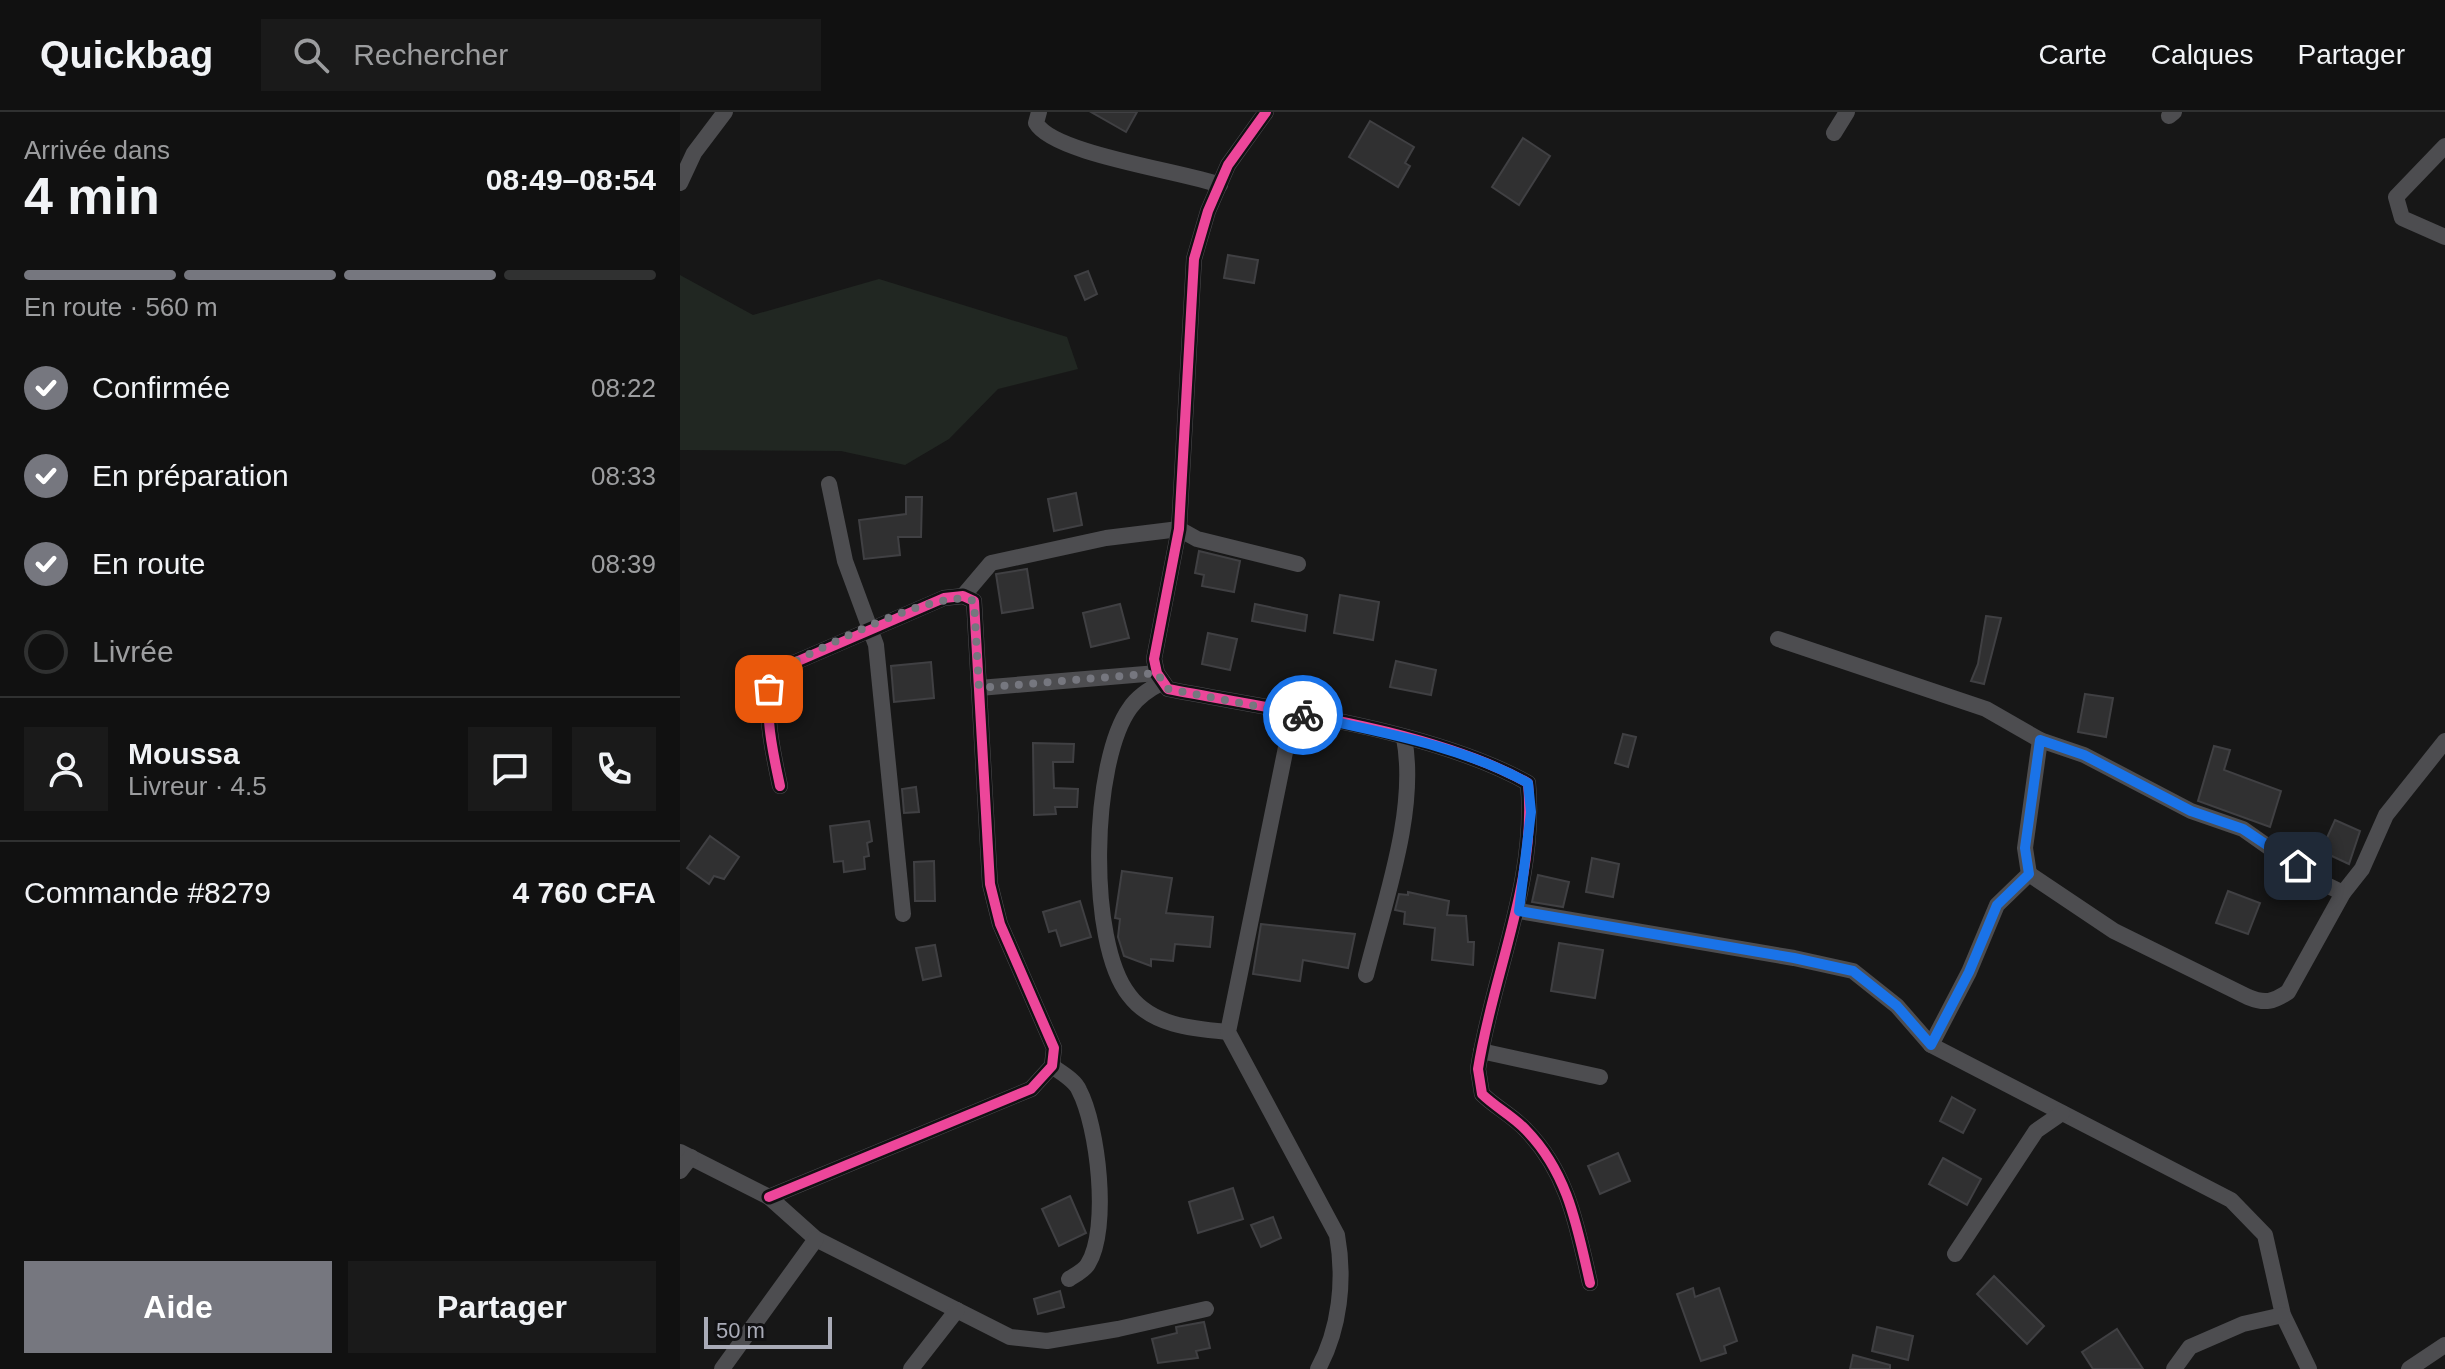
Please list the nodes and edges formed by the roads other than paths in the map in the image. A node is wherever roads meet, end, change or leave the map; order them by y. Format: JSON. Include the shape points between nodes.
{"nodes":[{"id":1,"x":725,"y":112,"type":"edge"},
{"id":2,"x":1039,"y":112,"type":"edge"},
{"id":3,"x":1266,"y":112,"type":"edge"},
{"id":4,"x":1847,"y":112,"type":"edge"},
{"id":5,"x":1834,"y":133,"type":"dead end"},
{"id":6,"x":2445,"y":146,"type":"edge"},
{"id":7,"x":680,"y":183,"type":"edge"},
{"id":8,"x":1220,"y":185,"type":"junction"},
{"id":9,"x":2445,"y":237,"type":"edge"},
{"id":10,"x":829,"y":484,"type":"dead end"},
{"id":11,"x":1179,"y":529,"type":"junction"},
{"id":12,"x":1298,"y":564,"type":"dead end"},
{"id":13,"x":963,"y":596,"type":"junction"},
{"id":14,"x":869,"y":627,"type":"junction"},
{"id":15,"x":1778,"y":639,"type":"dead end"},
{"id":16,"x":1160,"y":677,"type":"junction"},
{"id":17,"x":979,"y":688,"type":"junction"},
{"id":18,"x":1293,"y":713,"type":"junction"},
{"id":19,"x":1404,"y":738,"type":"junction"},
{"id":20,"x":2040,"y":740,"type":"junction"},
{"id":21,"x":2445,"y":741,"type":"edge"},
{"id":22,"x":780,"y":786,"type":"dead end"},
{"id":23,"x":2029,"y":874,"type":"junction"},
{"id":24,"x":2343,"y":893,"type":"junction"},
{"id":25,"x":1519,"y":911,"type":"junction"},
{"id":26,"x":903,"y":914,"type":"dead end"},
{"id":27,"x":1366,"y":975,"type":"dead end"},
{"id":28,"x":1228,"y":1032,"type":"junction"},
{"id":29,"x":1931,"y":1045,"type":"junction"},
{"id":30,"x":1481,"y":1051,"type":"junction"},
{"id":31,"x":1052,"y":1066,"type":"junction"},
{"id":32,"x":1600,"y":1077,"type":"dead end"},
{"id":33,"x":2062,"y":1113,"type":"junction"},
{"id":34,"x":686,"y":1155,"type":"edge"},
{"id":35,"x":680,"y":1171,"type":"edge"},
{"id":36,"x":769,"y":1197,"type":"junction"},
{"id":37,"x":816,"y":1239,"type":"junction"},
{"id":38,"x":1955,"y":1254,"type":"dead end"},
{"id":39,"x":1069,"y":1279,"type":"dead end"},
{"id":40,"x":1590,"y":1283,"type":"dead end"},
{"id":41,"x":1206,"y":1309,"type":"dead end"},
{"id":42,"x":957,"y":1310,"type":"junction"},
{"id":43,"x":2283,"y":1315,"type":"junction"},
{"id":44,"x":2445,"y":1345,"type":"edge"},
{"id":45,"x":722,"y":1369,"type":"edge"},
{"id":46,"x":911,"y":1369,"type":"edge"},
{"id":47,"x":1318,"y":1369,"type":"edge"},
{"id":48,"x":2174,"y":1369,"type":"edge"},
{"id":49,"x":2309,"y":1369,"type":"edge"},
{"id":50,"x":2409,"y":1369,"type":"edge"}],
"edges":[{"from":1,"to":7,"type":"street","via":[[694,153]]},
{"from":2,"to":8,"type":"street","via":[[1036,123],[1041,131],[1056,139]]},
{"from":3,"to":8,"type":"street"},
{"from":4,"to":5,"type":"street"},
{"from":6,"to":9,"type":"street","via":[[2396,197],[2402,218]]},
{"from":8,"to":11,"type":"street","via":[[1194,259]]},
{"from":10,"to":14,"type":"street","via":[[845,561]]},
{"from":11,"to":12,"type":"street","via":[[1197,539]]},
{"from":11,"to":13,"type":"street","via":[[1106,538],[991,563]]},
{"from":11,"to":16,"type":"street","via":[[1154,659]]},
{"from":13,"to":14,"type":"street","via":[[944,598]]},
{"from":13,"to":17,"type":"street","via":[[974,601]]},
{"from":14,"to":22,"type":"street","via":[[775,671],[768,721]]},
{"from":14,"to":26,"type":"street","via":[[882,690]]},
{"from":15,"to":20,"type":"street","via":[[1986,709]]},
{"from":16,"to":17,"type":"street"},
{"from":16,"to":18,"type":"street","via":[[1168,689]]},
{"from":16,"to":28,"type":"street","via":[[1130,708],[1110,760],[1098,854],[1109,959],[1129,997],[1157,1016],[1181,1028]]},
{"from":17,"to":31,"type":"street","via":[[990,884],[1000,924],[1054,1048]]},
{"from":18,"to":19,"type":"street"},
{"from":18,"to":28,"type":"street"},
{"from":19,"to":25,"type":"street","via":[[1501,768],[1528,783],[1531,812]]},
{"from":19,"to":27,"type":"street","via":[[1409,765],[1399,843]]},
{"from":20,"to":23,"type":"street","via":[[2025,848]]},
{"from":20,"to":24,"type":"street","via":[[2084,755],[2191,811],[2243,829]]},
{"from":21,"to":24,"type":"street","via":[[2386,815],[2362,869]]},
{"from":23,"to":24,"type":"street","via":[[2114,931],[2264,1003],[2288,992]]},
{"from":23,"to":29,"type":"street","via":[[1997,905]]},
{"from":25,"to":29,"type":"street","via":[[1853,971],[1897,1006]]},
{"from":25,"to":30,"type":"street"},
{"from":28,"to":47,"type":"street","via":[[1337,1235],[1342,1265],[1338,1303]]},
{"from":29,"to":33,"type":"street"},
{"from":30,"to":32,"type":"street"},
{"from":30,"to":40,"type":"street","via":[[1482,1094],[1524,1127],[1550,1158],[1570,1196]]},
{"from":31,"to":36,"type":"street","via":[[1031,1089]]},
{"from":31,"to":39,"type":"street","via":[[1079,1088],[1095,1147],[1100,1193],[1100,1222],[1088,1266]]},
{"from":33,"to":38,"type":"street","via":[[2036,1131]]},
{"from":33,"to":43,"type":"street","via":[[2231,1200],[2265,1235]]},
{"from":34,"to":35,"type":"street"},
{"from":34,"to":36,"type":"street"},
{"from":36,"to":37,"type":"street"},
{"from":37,"to":42,"type":"street"},
{"from":37,"to":45,"type":"street"},
{"from":41,"to":42,"type":"street","via":[[1047,1341],[1010,1337]]},
{"from":42,"to":46,"type":"street"},
{"from":43,"to":48,"type":"street","via":[[2243,1324],[2190,1347]]},
{"from":43,"to":49,"type":"street"},
{"from":44,"to":50,"type":"street"}]}
